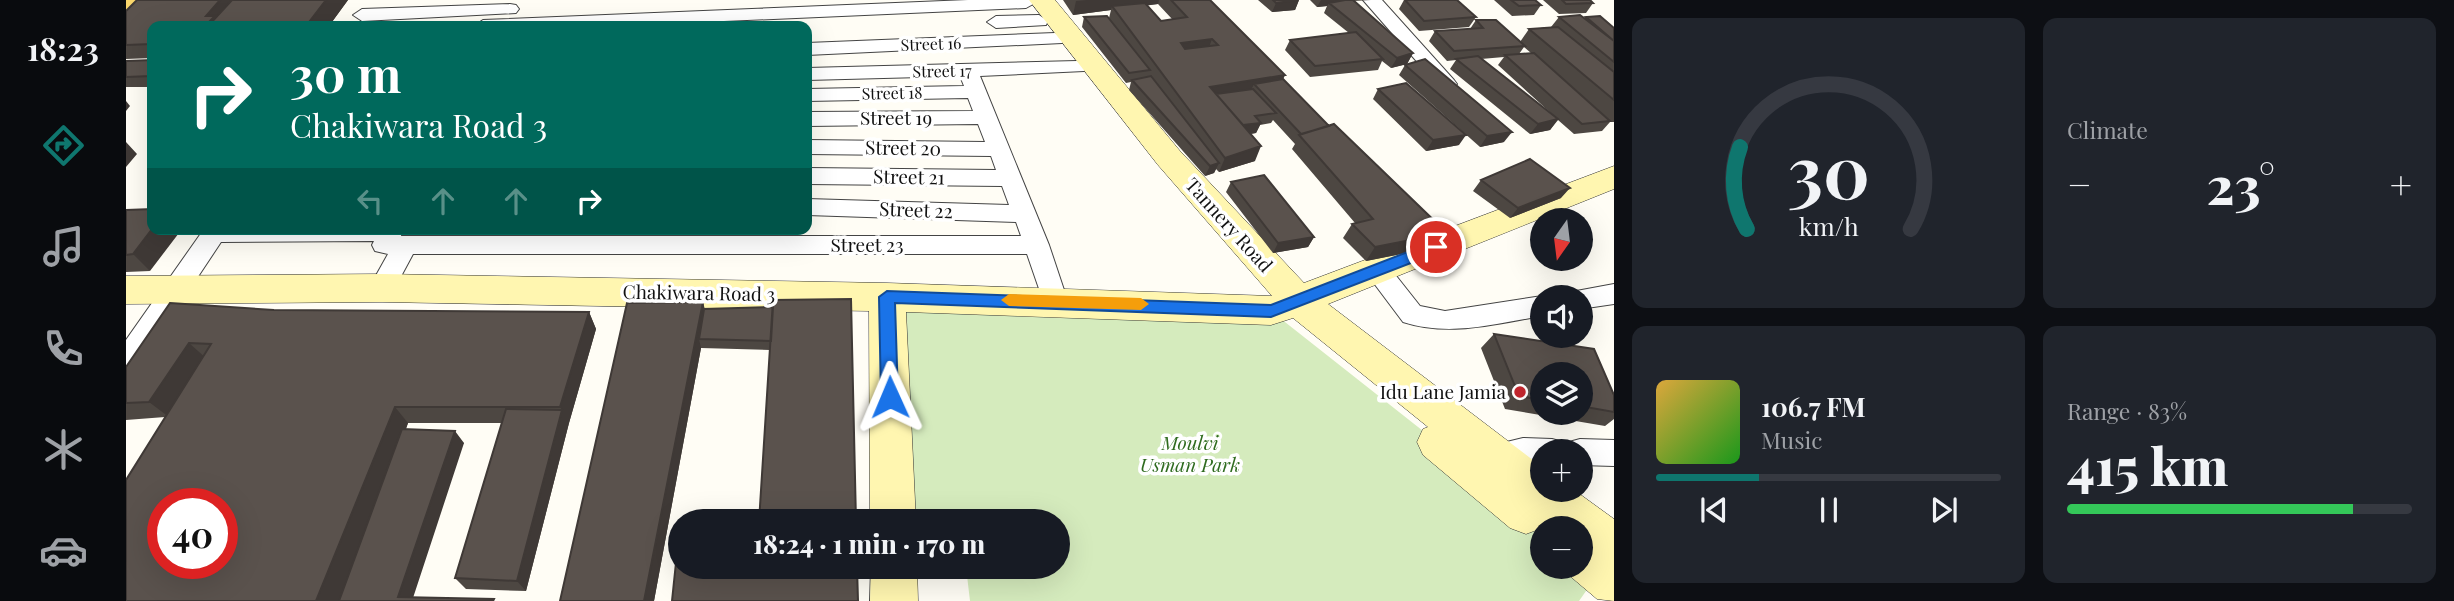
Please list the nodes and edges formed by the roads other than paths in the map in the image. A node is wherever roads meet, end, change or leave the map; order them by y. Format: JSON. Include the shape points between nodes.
{"nodes":[{"id":1,"x":130,"y":0,"type":"edge"},
{"id":2,"x":151,"y":0,"type":"edge"},
{"id":3,"x":732,"y":0,"type":"edge"},
{"id":4,"x":1372,"y":0,"type":"edge"},
{"id":5,"x":126,"y":4,"type":"edge"},
{"id":6,"x":683,"y":10,"type":"edge"},
{"id":7,"x":1037,"y":13,"type":"edge"},
{"id":8,"x":362,"y":14,"type":"edge"},
{"id":9,"x":546,"y":21,"type":"edge"},
{"id":10,"x":126,"y":25,"type":"edge"},
{"id":11,"x":812,"y":30,"type":"edge"},
{"id":12,"x":812,"y":48,"type":"edge"},
{"id":13,"x":1077,"y":67,"type":"junction"},
{"id":14,"x":1000,"y":69,"type":"junction"},
{"id":15,"x":812,"y":74,"type":"edge"},
{"id":16,"x":972,"y":81,"type":"junction"},
{"id":17,"x":1447,"y":84,"type":"edge"},
{"id":18,"x":1010,"y":91,"type":"dead end"},
{"id":19,"x":812,"y":95,"type":"edge"},
{"id":20,"x":986,"y":117,"type":"junction"},
{"id":21,"x":812,"y":119,"type":"edge"},
{"id":22,"x":812,"y":147,"type":"edge"},
{"id":23,"x":999,"y":149,"type":"junction"},
{"id":24,"x":812,"y":176,"type":"edge"},
{"id":25,"x":1614,"y":177,"type":"edge"},
{"id":26,"x":1011,"y":178,"type":"junction"},
{"id":27,"x":812,"y":207,"type":"edge"},
{"id":28,"x":1025,"y":214,"type":"junction"},
{"id":29,"x":213,"y":235,"type":"edge"},
{"id":30,"x":396,"y":235,"type":"edge"},
{"id":31,"x":612,"y":237,"type":"edge"},
{"id":32,"x":1037,"y":245,"type":"junction"},
{"id":33,"x":1377,"y":270,"type":"junction"},
{"id":34,"x":382,"y":288,"type":"junction"},
{"id":35,"x":177,"y":289,"type":"junction"},
{"id":36,"x":126,"y":290,"type":"edge"},
{"id":37,"x":1614,"y":294,"type":"edge"},
{"id":38,"x":887,"y":297,"type":"junction"},
{"id":39,"x":1593,"y":297,"type":"edge"},
{"id":40,"x":1055,"y":302,"type":"junction"},
{"id":41,"x":1284,"y":306,"type":"junction"},
{"id":42,"x":1530,"y":308,"type":"edge"},
{"id":43,"x":126,"y":362,"type":"edge"},
{"id":44,"x":1530,"y":451,"type":"edge"},
{"id":45,"x":1593,"y":452,"type":"edge"},
{"id":46,"x":1614,"y":453,"type":"edge"},
{"id":47,"x":1497,"y":457,"type":"junction"},
{"id":48,"x":893,"y":509,"type":"edge"},
{"id":49,"x":1562,"y":516,"type":"edge"},
{"id":50,"x":1565,"y":516,"type":"edge"},
{"id":51,"x":1593,"y":545,"type":"edge"},
{"id":52,"x":894,"y":579,"type":"edge"},
{"id":53,"x":1614,"y":582,"type":"edge"},
{"id":54,"x":894,"y":601,"type":"edge"}],
"edges":[{"from":1,"to":5,"type":"main road"},
{"from":2,"to":10,"type":"main road"},
{"from":3,"to":6,"type":"street"},
{"from":4,"to":17,"type":"street"},
{"from":6,"to":7,"type":"street"},
{"from":6,"to":8,"type":"street"},
{"from":6,"to":9,"type":"street"},
{"from":7,"to":11,"type":"street"},
{"from":7,"to":12,"type":"street","name":"Street 16"},
{"from":7,"to":13,"type":"street","name":"Tannery Road"},
{"from":7,"to":41,"type":"street","name":"Tannery Road","via":[[1169,158]]},
{"from":13,"to":14,"type":"street","name":"Street 17"},
{"from":13,"to":41,"type":"street","name":"Tannery Road"},
{"from":14,"to":16,"type":"street","name":"Street 17"},
{"from":14,"to":18,"type":"street"},
{"from":15,"to":16,"type":"street","name":"Street 17"},
{"from":16,"to":19,"type":"street","name":"Street 18"},
{"from":16,"to":20,"type":"street"},
{"from":20,"to":21,"type":"street","name":"Street 19"},
{"from":20,"to":23,"type":"street"},
{"from":22,"to":23,"type":"street","name":"Street 20"},
{"from":23,"to":26,"type":"street"},
{"from":24,"to":26,"type":"street","name":"Street 21"},
{"from":25,"to":33,"type":"street"},
{"from":26,"to":28,"type":"street"},
{"from":27,"to":28,"type":"street","name":"Street 22"},
{"from":28,"to":32,"type":"street"},
{"from":29,"to":35,"type":"street"},
{"from":30,"to":31,"type":"street","name":"Street 23"},
{"from":30,"to":34,"type":"street"},
{"from":31,"to":32,"type":"street","name":"Street 23"},
{"from":32,"to":40,"type":"street"},
{"from":33,"to":41,"type":"street"},
{"from":33,"to":42,"type":"street","via":[[1412,315],[1445,321]]},
{"from":34,"to":35,"type":"street","name":"Chakiwara Road 3"},
{"from":34,"to":38,"type":"street","name":"Chakiwara Road 3"},
{"from":35,"to":36,"type":"street","name":"Chakiwara Road 3"},
{"from":35,"to":43,"type":"street"},
{"from":37,"to":39,"type":"street"},
{"from":38,"to":40,"type":"street","name":"Chakiwara Road 3"},
{"from":38,"to":48,"type":"street"},
{"from":40,"to":41,"type":"street","name":"Chakiwara Road 3"},
{"from":41,"to":47,"type":"street","name":"Tannery Road"},
{"from":41,"to":49,"type":"street","name":"Tannery Road"},
{"from":44,"to":47,"type":"street"},
{"from":45,"to":46,"type":"street"},
{"from":47,"to":50,"type":"street","name":"Tannery Road"},
{"from":51,"to":53,"type":"street","name":"Tannery Road"},
{"from":52,"to":54,"type":"street"}]}
